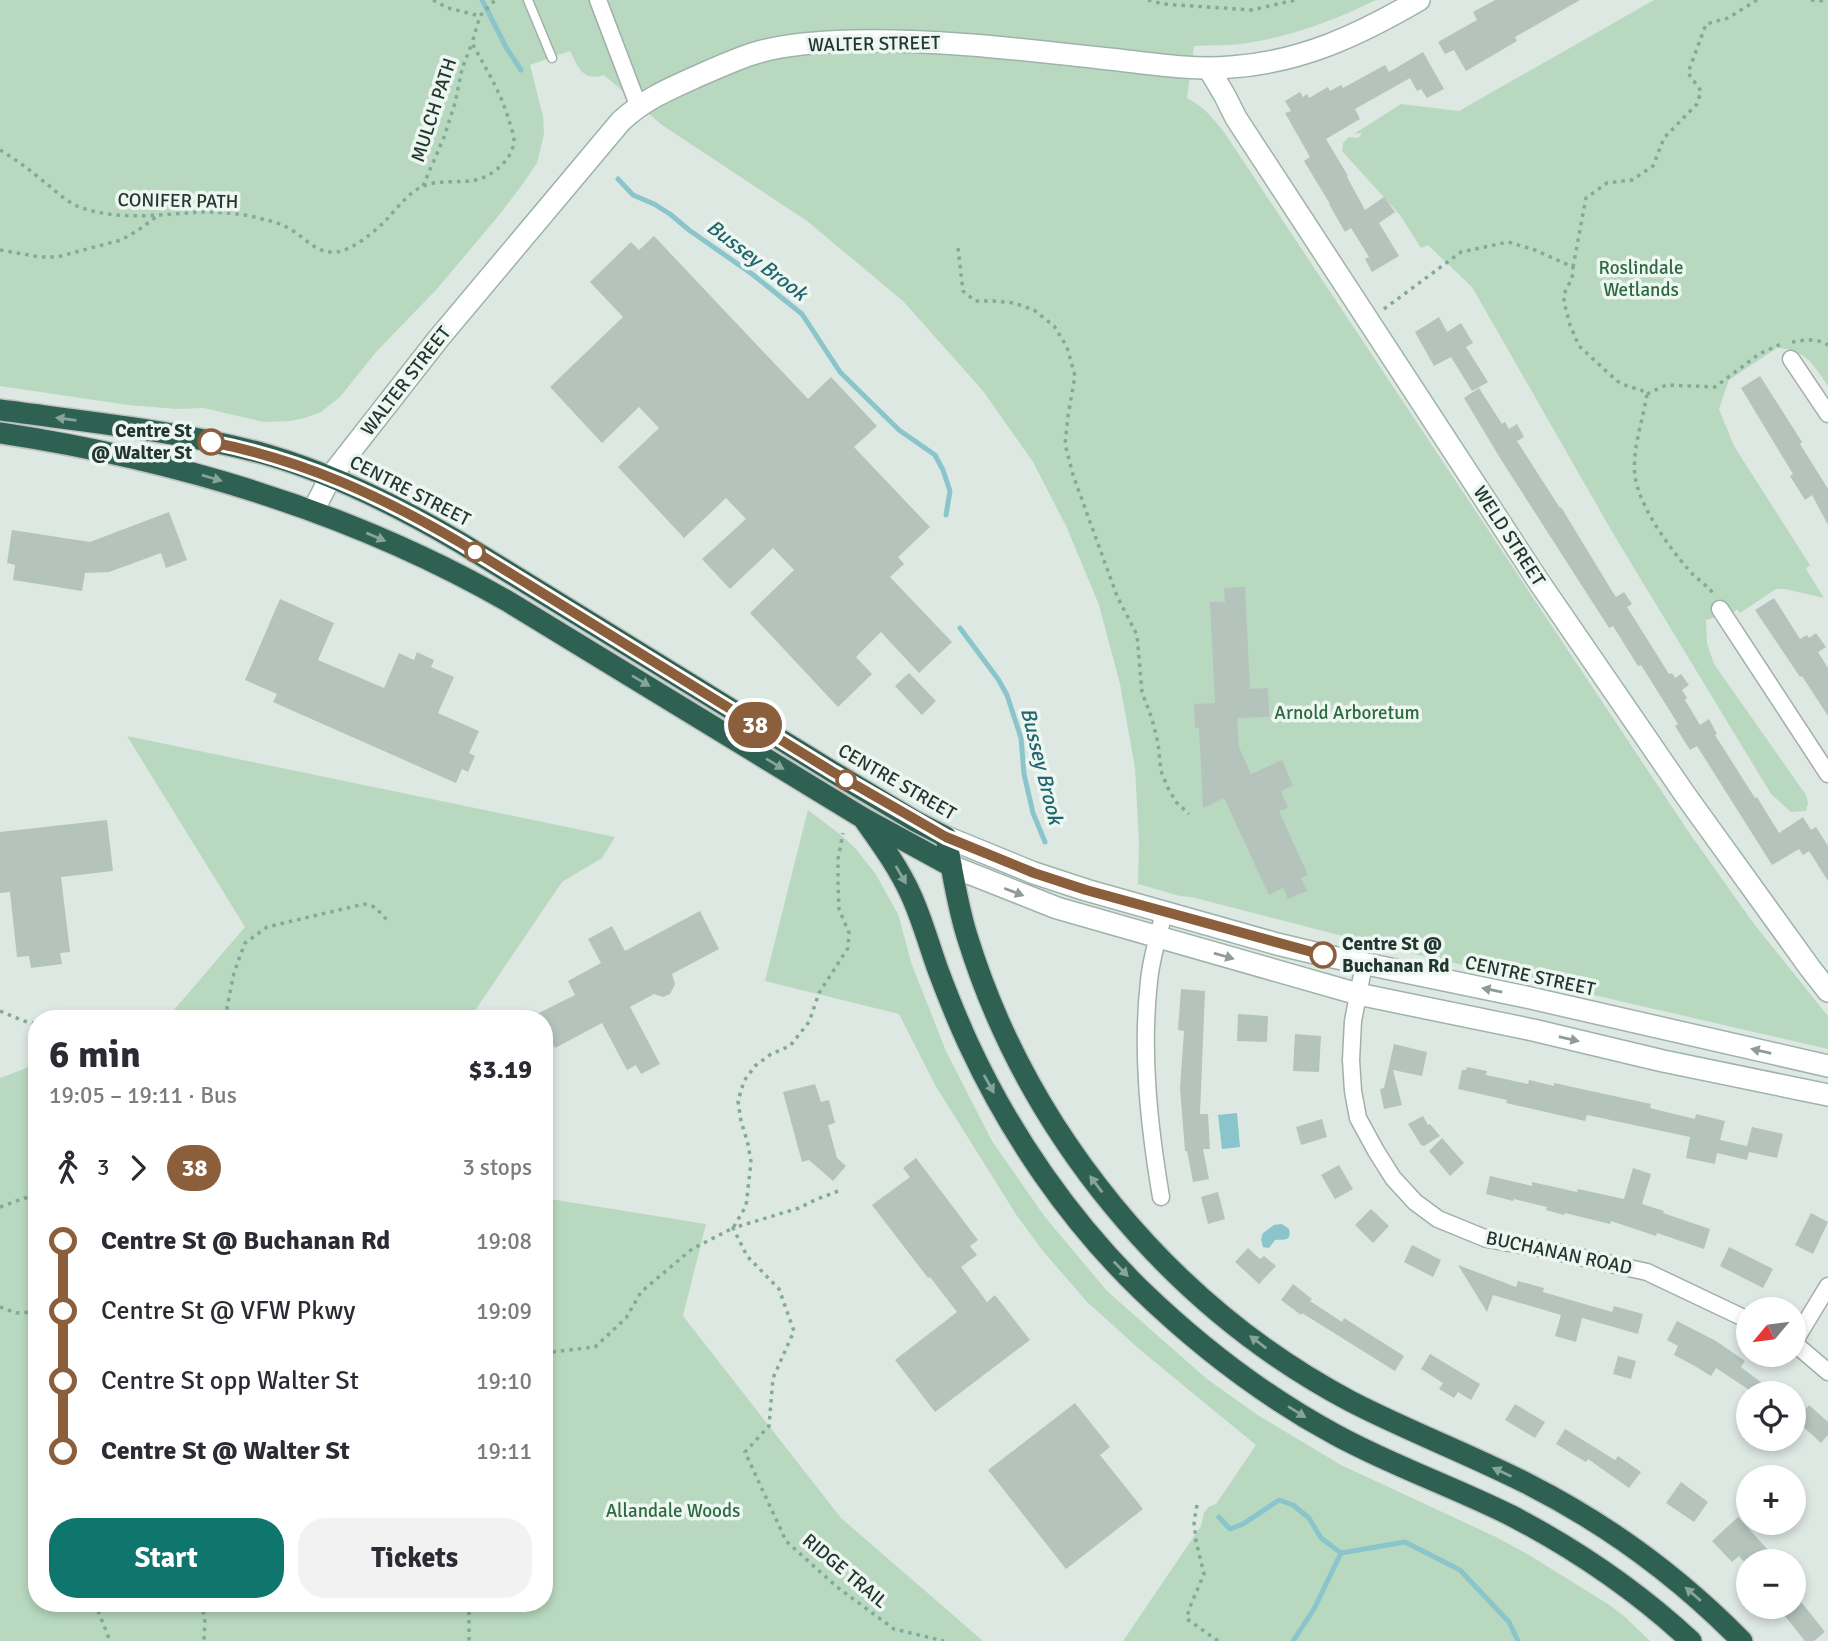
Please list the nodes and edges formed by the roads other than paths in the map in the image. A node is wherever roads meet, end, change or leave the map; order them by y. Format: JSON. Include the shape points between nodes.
{"nodes":[{"id":1,"x":528,"y":0,"type":"edge"},
{"id":2,"x":598,"y":0,"type":"edge"},
{"id":3,"x":1419,"y":0,"type":"edge"},
{"id":4,"x":552,"y":58,"type":"dead end"},
{"id":5,"x":1209,"y":69,"type":"junction"},
{"id":6,"x":638,"y":106,"type":"junction"},
{"id":7,"x":1791,"y":359,"type":"dead end"},
{"id":8,"x":0,"y":410,"type":"edge"},
{"id":9,"x":1828,"y":414,"type":"edge"},
{"id":10,"x":0,"y":433,"type":"edge"},
{"id":11,"x":331,"y":477,"type":"junction"},
{"id":12,"x":313,"y":511,"type":"junction"},
{"id":13,"x":1720,"y":609,"type":"road end"},
{"id":14,"x":1828,"y":774,"type":"edge"},
{"id":15,"x":863,"y":818,"type":"junction"},
{"id":16,"x":946,"y":837,"type":"junction"},
{"id":17,"x":951,"y":866,"type":"junction"},
{"id":18,"x":1164,"y":912,"type":"junction"},
{"id":19,"x":1158,"y":937,"type":"junction"},
{"id":20,"x":1364,"y":964,"type":"junction"},
{"id":21,"x":1828,"y":991,"type":"edge"},
{"id":22,"x":1358,"y":994,"type":"junction"},
{"id":23,"x":1526,"y":997,"type":"junction"},
{"id":24,"x":1519,"y":1027,"type":"junction"},
{"id":25,"x":1821,"y":1065,"type":"edge"},
{"id":26,"x":1818,"y":1093,"type":"edge"},
{"id":27,"x":1161,"y":1197,"type":"dead end"},
{"id":28,"x":1828,"y":1286,"type":"edge"},
{"id":29,"x":1736,"y":1314,"type":"edge"},
{"id":30,"x":1806,"y":1322,"type":"edge"},
{"id":31,"x":1806,"y":1353,"type":"edge"},
{"id":32,"x":1828,"y":1372,"type":"edge"},
{"id":33,"x":1400,"y":1426,"type":"junction"},
{"id":34,"x":1383,"y":1459,"type":"junction"},
{"id":35,"x":1691,"y":1641,"type":"edge"},
{"id":36,"x":1742,"y":1641,"type":"edge"}],
"edges":[{"from":1,"to":4,"type":"lane"},
{"from":2,"to":6,"type":"street"},
{"from":3,"to":5,"type":"street","name":"WALTER STREET","via":[[1326,47],[1255,65]]},
{"from":5,"to":6,"type":"street","name":"WALTER STREET","via":[[970,44],[834,42],[754,54]]},
{"from":5,"to":21,"type":"street","name":"WELD STREET","via":[[1236,118],[1537,579]]},
{"from":6,"to":11,"type":"street","name":"WALTER STREET","via":[[439,338]]},
{"from":7,"to":9,"type":"street"},
{"from":11,"to":8,"type":"highway","name":"CENTRE STREET","one_way":true,"via":[[219,443]]},
{"from":10,"to":12,"type":"highway","one_way":true,"via":[[159,463]]},
{"from":11,"to":12,"type":"street","name":"WALTER STREET"},
{"from":11,"to":16,"type":"highway","name":"CENTRE STREET","via":[[398,507],[461,543]]},
{"from":12,"to":15,"type":"highway","one_way":true,"via":[[496,594]]},
{"from":13,"to":14,"type":"street"},
{"from":15,"to":17,"type":"highway"},
{"from":15,"to":34,"type":"highway","one_way":true,"via":[[911,894],[982,1073],[1031,1156],[1072,1213],[1140,1289],[1217,1357],[1332,1433]]},
{"from":16,"to":17,"type":"highway"},
{"from":16,"to":18,"type":"street","name":"CENTRE STREET","via":[[1034,873]]},
{"from":17,"to":19,"type":"street","one_way":true,"via":[[1057,908]]},
{"from":33,"to":17,"type":"highway","one_way":true,"via":[[1320,1384],[1239,1327],[1167,1264],[1101,1190],[1045,1110],[1005,1034],[972,950]]},
{"from":18,"to":19,"type":"street"},
{"from":18,"to":20,"type":"street","name":"CENTRE STREET"},
{"from":19,"to":22,"type":"street","one_way":true},
{"from":19,"to":27,"type":"street","via":[[1149,980],[1146,1044],[1148,1109]]},
{"from":20,"to":22,"type":"street","name":"BUCHANAN ROAD"},
{"from":23,"to":20,"type":"street","name":"CENTRE STREET","one_way":true},
{"from":22,"to":24,"type":"street"},
{"from":22,"to":29,"type":"street","name":"BUCHANAN ROAD","via":[[1351,1060],[1359,1118],[1393,1178],[1415,1202],[1438,1219],[1487,1239],[1647,1272]]},
{"from":23,"to":24,"type":"street"},
{"from":25,"to":23,"type":"street","name":"CENTRE STREET","one_way":true},
{"from":24,"to":26,"type":"street","one_way":true},
{"from":25,"to":26,"type":"street"},
{"from":28,"to":30,"type":"street"},
{"from":31,"to":32,"type":"street"},
{"from":33,"to":34,"type":"highway"},
{"from":36,"to":33,"type":"highway","one_way":true,"via":[[1665,1571],[1583,1515],[1526,1483]]},
{"from":34,"to":35,"type":"highway","via":[[1510,1515],[1569,1548]]}]}
